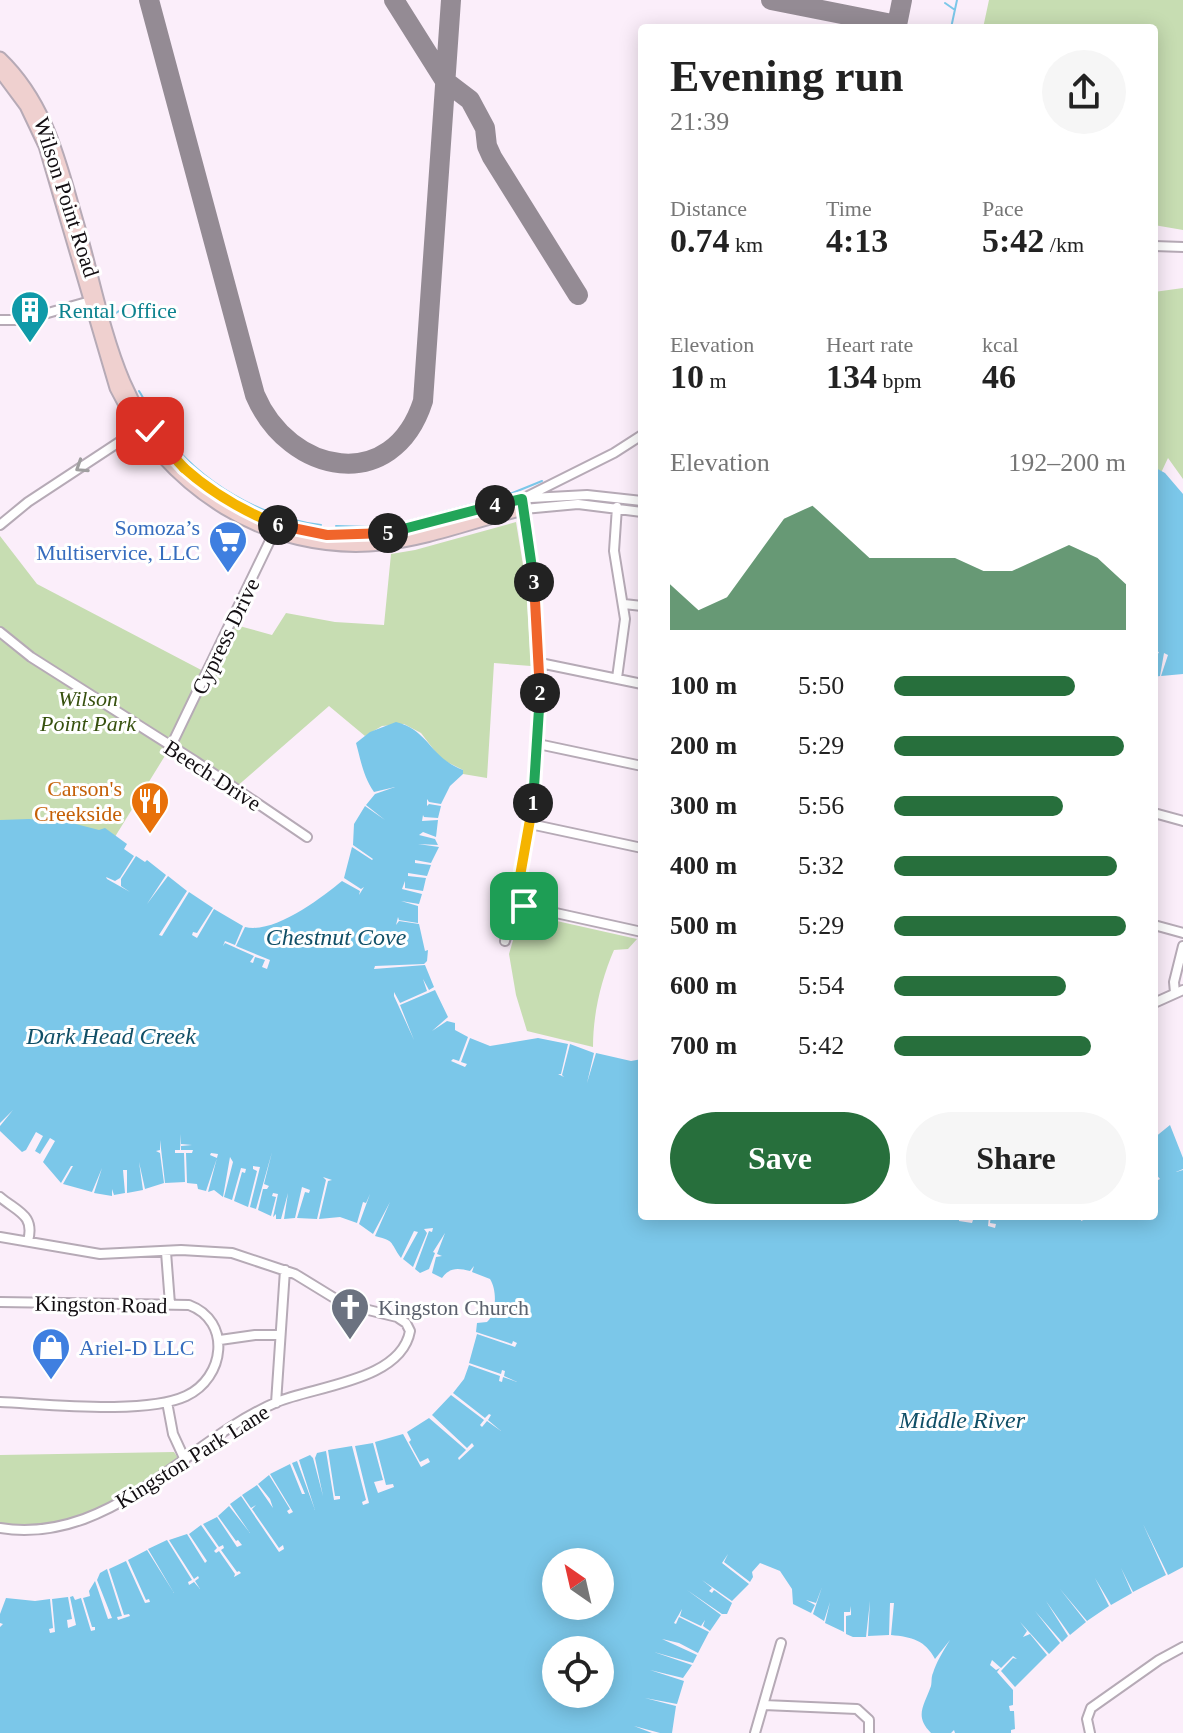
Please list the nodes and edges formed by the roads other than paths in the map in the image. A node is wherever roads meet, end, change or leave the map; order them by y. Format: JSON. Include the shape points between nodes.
{"nodes":[{"id":1,"x":0,"y":58,"type":"edge"},
{"id":2,"x":0,"y":71,"type":"edge"},
{"id":3,"x":1158,"y":246,"type":"edge"},
{"id":4,"x":1183,"y":247,"type":"edge"},
{"id":5,"x":94,"y":300,"type":"junction"},
{"id":6,"x":0,"y":320,"type":"edge"},
{"id":7,"x":142,"y":427,"type":"junction"},
{"id":8,"x":638,"y":438,"type":"edge"},
{"id":9,"x":638,"y":501,"type":"edge"},
{"id":10,"x":523,"y":504,"type":"junction"},
{"id":11,"x":617,"y":507,"type":"junction"},
{"id":12,"x":638,"y":511,"type":"edge"},
{"id":13,"x":0,"y":525,"type":"edge"},
{"id":14,"x":276,"y":529,"type":"junction"},
{"id":15,"x":624,"y":604,"type":"junction"},
{"id":16,"x":638,"y":606,"type":"edge"},
{"id":17,"x":0,"y":632,"type":"edge"},
{"id":18,"x":540,"y":663,"type":"junction"},
{"id":19,"x":617,"y":678,"type":"junction"},
{"id":20,"x":638,"y":683,"type":"edge"},
{"id":21,"x":538,"y":744,"type":"junction"},
{"id":22,"x":171,"y":746,"type":"junction"},
{"id":23,"x":638,"y":765,"type":"edge"},
{"id":24,"x":1158,"y":814,"type":"edge"},
{"id":25,"x":1183,"y":821,"type":"edge"},
{"id":26,"x":530,"y":824,"type":"junction"},
{"id":27,"x":307,"y":837,"type":"dead end"},
{"id":28,"x":638,"y":847,"type":"edge"},
{"id":29,"x":515,"y":904,"type":"junction"},
{"id":30,"x":1158,"y":926,"type":"edge"},
{"id":31,"x":638,"y":931,"type":"edge"},
{"id":32,"x":1183,"y":933,"type":"edge"},
{"id":33,"x":505,"y":941,"type":"dead end"},
{"id":34,"x":1183,"y":946,"type":"edge"},
{"id":35,"x":1179,"y":991,"type":"edge"},
{"id":36,"x":1158,"y":1001,"type":"edge"},
{"id":37,"x":0,"y":1197,"type":"edge"},
{"id":38,"x":0,"y":1237,"type":"edge"},
{"id":39,"x":28,"y":1241,"type":"junction"},
{"id":40,"x":166,"y":1252,"type":"junction"},
{"id":41,"x":285,"y":1270,"type":"junction"},
{"id":42,"x":0,"y":1302,"type":"edge"},
{"id":43,"x":170,"y":1304,"type":"junction"},
{"id":44,"x":280,"y":1335,"type":"junction"},
{"id":45,"x":220,"y":1340,"type":"junction"},
{"id":46,"x":0,"y":1402,"type":"edge"},
{"id":47,"x":167,"y":1402,"type":"junction"},
{"id":48,"x":276,"y":1403,"type":"junction"},
{"id":49,"x":185,"y":1460,"type":"junction"},
{"id":50,"x":0,"y":1528,"type":"edge"},
{"id":51,"x":781,"y":1643,"type":"dead end"},
{"id":52,"x":1183,"y":1647,"type":"edge"},
{"id":53,"x":764,"y":1705,"type":"junction"},
{"id":54,"x":755,"y":1733,"type":"edge"},
{"id":55,"x":869,"y":1733,"type":"edge"},
{"id":56,"x":1090,"y":1733,"type":"edge"}],
"edges":[{"from":1,"to":5,"type":"street","name":"Wilson Point Road","via":[[31,95],[49,128]]},
{"from":2,"to":5,"type":"street","name":"Wilson Point Road","via":[[26,106],[45,146]]},
{"from":3,"to":4,"type":"street"},
{"from":5,"to":6,"type":"street","via":[[23,320]]},
{"from":5,"to":7,"type":"street","name":"Wilson Point Road"},
{"from":7,"to":13,"type":"street","one_way":true},
{"from":7,"to":14,"type":"street","name":"Wilson Point Road","via":[[167,464],[198,491],[230,512]]},
{"from":8,"to":10,"type":"street"},
{"from":9,"to":10,"type":"street","name":"Wilson Point Road","via":[[587,495]]},
{"from":10,"to":11,"type":"street","name":"Wilson Point Road"},
{"from":10,"to":14,"type":"street","name":"Wilson Point Road","via":[[425,536],[381,544],[346,545]]},
{"from":10,"to":18,"type":"street"},
{"from":11,"to":12,"type":"street","name":"Wilson Point Road"},
{"from":11,"to":15,"type":"street","via":[[614,551]]},
{"from":14,"to":22,"type":"street","name":"Cypress Drive"},
{"from":15,"to":16,"type":"street"},
{"from":15,"to":19,"type":"street"},
{"from":17,"to":22,"type":"street","name":"Beech Drive"},
{"from":18,"to":19,"type":"street"},
{"from":18,"to":21,"type":"street"},
{"from":19,"to":20,"type":"street"},
{"from":21,"to":23,"type":"street"},
{"from":21,"to":26,"type":"street"},
{"from":22,"to":27,"type":"street","name":"Beech Drive"},
{"from":24,"to":25,"type":"street"},
{"from":26,"to":28,"type":"street"},
{"from":26,"to":29,"type":"street"},
{"from":29,"to":31,"type":"street"},
{"from":29,"to":33,"type":"street"},
{"from":30,"to":32,"type":"street"},
{"from":34,"to":35,"type":"street","via":[[1174,982]]},
{"from":35,"to":36,"type":"street"},
{"from":37,"to":39,"type":"street","via":[[29,1220]]},
{"from":38,"to":39,"type":"street","name":"Kingston Park Lane"},
{"from":39,"to":40,"type":"street","name":"Kingston Park Lane","via":[[100,1254]]},
{"from":40,"to":41,"type":"street","name":"Kingston Park Lane","via":[[232,1253]]},
{"from":40,"to":43,"type":"street"},
{"from":41,"to":44,"type":"street"},
{"from":41,"to":48,"type":"street","name":"Kingston Park Lane","via":[[344,1304],[400,1319],[410,1331],[400,1352],[374,1370]]},
{"from":42,"to":43,"type":"street","name":"Kingston Road"},
{"from":43,"to":45,"type":"street","name":"Kingston Road","via":[[199,1309]]},
{"from":44,"to":45,"type":"street"},
{"from":44,"to":48,"type":"street"},
{"from":45,"to":47,"type":"street","via":[[216,1364],[205,1380],[190,1394]]},
{"from":46,"to":47,"type":"street"},
{"from":47,"to":49,"type":"street"},
{"from":48,"to":49,"type":"street","name":"Kingston Park Lane"},
{"from":49,"to":50,"type":"street","name":"Kingston Park Lane","via":[[121,1502],[83,1519],[29,1531]]},
{"from":51,"to":53,"type":"street"},
{"from":52,"to":56,"type":"street","via":[[1091,1708]]},
{"from":53,"to":54,"type":"street"},
{"from":53,"to":55,"type":"street","via":[[857,1709],[869,1720]]}]}
